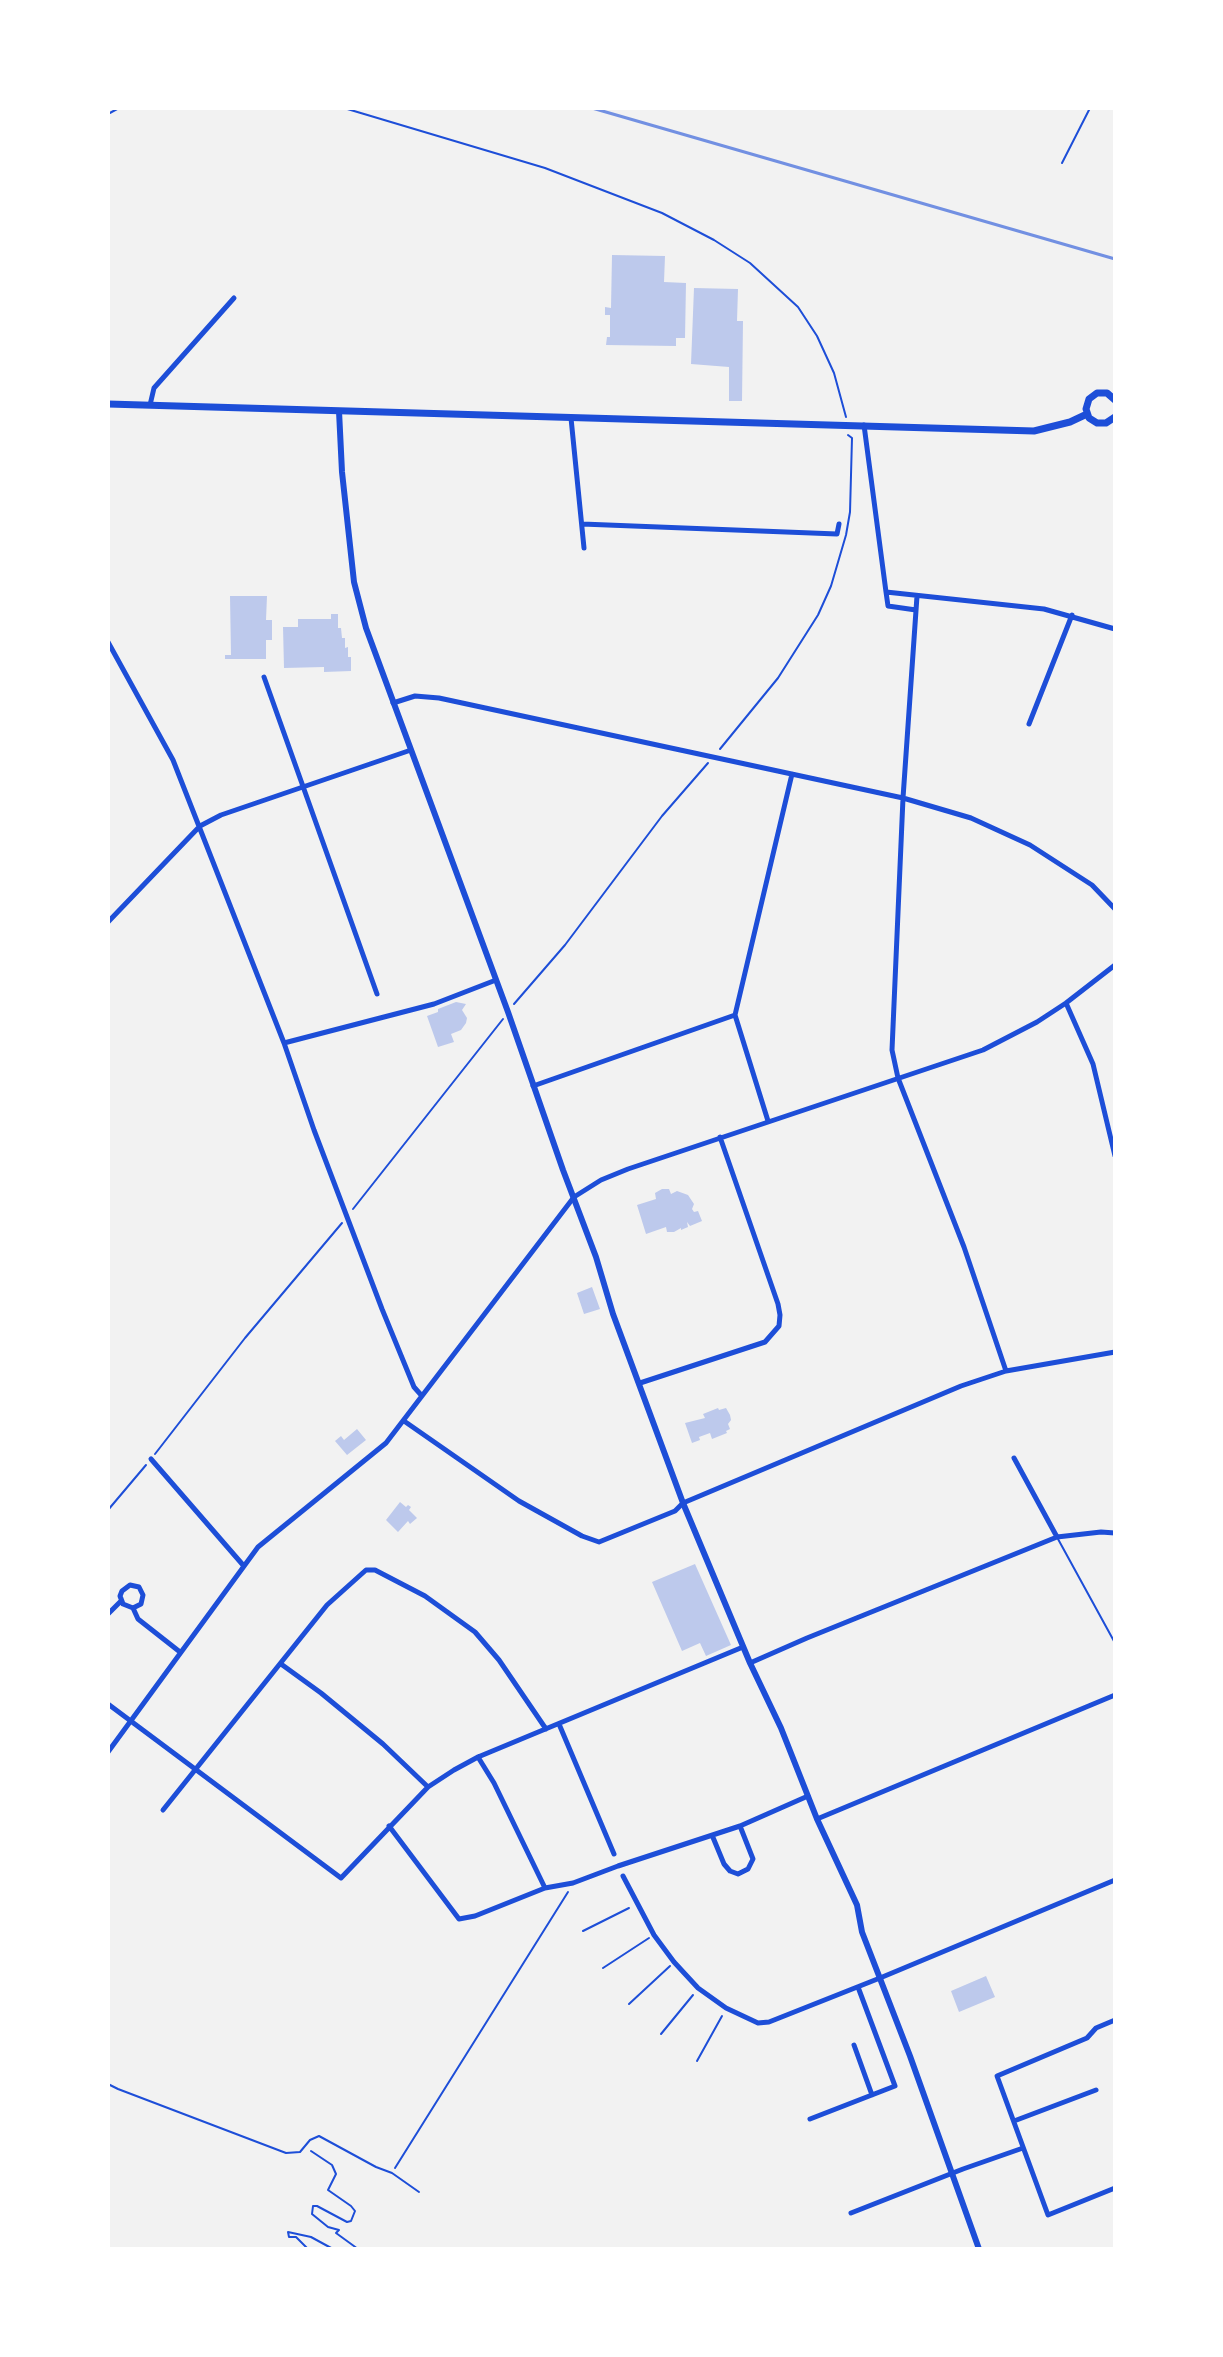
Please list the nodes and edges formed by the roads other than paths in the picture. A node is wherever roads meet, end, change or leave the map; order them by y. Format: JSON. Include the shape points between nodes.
{"nodes":[{"id":1,"x":1090,"y":108,"type":"edge"},
{"id":2,"x":1062,"y":163,"type":"dead end"},
{"id":3,"x":234,"y":298,"type":"dead end"},
{"id":4,"x":1115,"y":399,"type":"edge"},
{"id":5,"x":108,"y":404,"type":"edge"},
{"id":6,"x":150,"y":405,"type":"junction"},
{"id":7,"x":339,"y":411,"type":"junction"},
{"id":8,"x":1087,"y":414,"type":"junction"},
{"id":9,"x":571,"y":417,"type":"junction"},
{"id":10,"x":1114,"y":421,"type":"edge"},
{"id":11,"x":864,"y":425,"type":"junction"},
{"id":12,"x":582,"y":524,"type":"junction"},
{"id":13,"x":839,"y":524,"type":"dead end"},
{"id":14,"x":584,"y":548,"type":"dead end"},
{"id":15,"x":886,"y":592,"type":"junction"},
{"id":16,"x":917,"y":596,"type":"junction"},
{"id":17,"x":916,"y":610,"type":"junction"},
{"id":18,"x":1072,"y":615,"type":"junction"},
{"id":19,"x":1115,"y":629,"type":"edge"},
{"id":20,"x":108,"y":642,"type":"edge"},
{"id":21,"x":264,"y":677,"type":"dead end"},
{"id":22,"x":392,"y":703,"type":"junction"},
{"id":23,"x":1029,"y":724,"type":"dead end"},
{"id":24,"x":411,"y":750,"type":"junction"},
{"id":25,"x":792,"y":774,"type":"junction"},
{"id":26,"x":304,"y":787,"type":"junction"},
{"id":27,"x":903,"y":798,"type":"junction"},
{"id":28,"x":200,"y":826,"type":"junction"},
{"id":29,"x":1115,"y":909,"type":"edge"},
{"id":30,"x":108,"y":922,"type":"edge"},
{"id":31,"x":1115,"y":965,"type":"edge"},
{"id":32,"x":496,"y":980,"type":"junction"},
{"id":33,"x":377,"y":994,"type":"dead end"},
{"id":34,"x":1066,"y":1003,"type":"junction"},
{"id":35,"x":735,"y":1015,"type":"junction"},
{"id":36,"x":284,"y":1043,"type":"junction"},
{"id":37,"x":898,"y":1078,"type":"junction"},
{"id":38,"x":533,"y":1086,"type":"junction"},
{"id":39,"x":768,"y":1121,"type":"junction"},
{"id":40,"x":720,"y":1137,"type":"junction"},
{"id":41,"x":1115,"y":1156,"type":"edge"},
{"id":42,"x":574,"y":1197,"type":"junction"},
{"id":43,"x":1115,"y":1352,"type":"edge"},
{"id":44,"x":1006,"y":1371,"type":"junction"},
{"id":45,"x":640,"y":1383,"type":"junction"},
{"id":46,"x":422,"y":1396,"type":"junction"},
{"id":47,"x":404,"y":1421,"type":"junction"},
{"id":48,"x":1014,"y":1458,"type":"dead end"},
{"id":49,"x":151,"y":1459,"type":"road end"},
{"id":50,"x":683,"y":1503,"type":"junction"},
{"id":51,"x":1115,"y":1533,"type":"edge"},
{"id":52,"x":1057,"y":1537,"type":"junction"},
{"id":53,"x":243,"y":1565,"type":"junction"},
{"id":54,"x":121,"y":1601,"type":"junction"},
{"id":55,"x":133,"y":1608,"type":"junction"},
{"id":56,"x":108,"y":1614,"type":"edge"},
{"id":57,"x":1115,"y":1643,"type":"edge"},
{"id":58,"x":743,"y":1647,"type":"junction"},
{"id":59,"x":180,"y":1652,"type":"junction"},
{"id":60,"x":750,"y":1663,"type":"junction"},
{"id":61,"x":281,"y":1664,"type":"junction"},
{"id":62,"x":1115,"y":1695,"type":"edge"},
{"id":63,"x":108,"y":1704,"type":"edge"},
{"id":64,"x":130,"y":1721,"type":"junction"},
{"id":65,"x":559,"y":1724,"type":"junction"},
{"id":66,"x":546,"y":1729,"type":"junction"},
{"id":67,"x":108,"y":1752,"type":"edge"},
{"id":68,"x":478,"y":1757,"type":"junction"},
{"id":69,"x":196,"y":1770,"type":"junction"},
{"id":70,"x":428,"y":1787,"type":"junction"},
{"id":71,"x":808,"y":1796,"type":"junction"},
{"id":72,"x":163,"y":1810,"type":"dead end"},
{"id":73,"x":817,"y":1819,"type":"junction"},
{"id":74,"x":389,"y":1826,"type":"junction"},
{"id":75,"x":740,"y":1826,"type":"junction"},
{"id":76,"x":712,"y":1835,"type":"junction"},
{"id":77,"x":614,"y":1854,"type":"dead end"},
{"id":78,"x":623,"y":1876,"type":"dead end"},
{"id":79,"x":1115,"y":1880,"type":"edge"},
{"id":80,"x":545,"y":1888,"type":"junction"},
{"id":81,"x":880,"y":1978,"type":"junction"},
{"id":82,"x":858,"y":1987,"type":"junction"},
{"id":83,"x":1115,"y":2020,"type":"edge"},
{"id":84,"x":854,"y":2045,"type":"dead end"},
{"id":85,"x":108,"y":2084,"type":"edge"},
{"id":86,"x":1096,"y":2090,"type":"dead end"},
{"id":87,"x":872,"y":2095,"type":"junction"},
{"id":88,"x":810,"y":2119,"type":"dead end"},
{"id":89,"x":1014,"y":2121,"type":"junction"},
{"id":90,"x":1023,"y":2148,"type":"junction"},
{"id":91,"x":952,"y":2173,"type":"junction"},
{"id":92,"x":1115,"y":2188,"type":"edge"},
{"id":93,"x":419,"y":2192,"type":"dead end"},
{"id":94,"x":851,"y":2213,"type":"dead end"},
{"id":95,"x":979,"y":2249,"type":"edge"}],
"edges":[{"from":1,"to":2,"type":"lane"},
{"from":3,"to":6,"type":"street","via":[[154,388]]},
{"from":4,"to":8,"type":"main road","via":[[1097,393],[1089,399]]},
{"from":5,"to":6,"type":"main road"},
{"from":6,"to":7,"type":"main road"},
{"from":7,"to":9,"type":"main road"},
{"from":7,"to":22,"type":"street","via":[[356,596]]},
{"from":8,"to":10,"type":"main road","via":[[1097,423]]},
{"from":8,"to":11,"type":"main road","via":[[1034,431]]},
{"from":9,"to":11,"type":"main road"},
{"from":9,"to":12,"type":"street"},
{"from":11,"to":15,"type":"street"},
{"from":12,"to":13,"type":"street","via":[[837,534]]},
{"from":12,"to":14,"type":"street"},
{"from":15,"to":16,"type":"street"},
{"from":15,"to":17,"type":"street","via":[[888,606]]},
{"from":16,"to":17,"type":"street"},
{"from":16,"to":18,"type":"street"},
{"from":17,"to":27,"type":"street"},
{"from":18,"to":19,"type":"street"},
{"from":18,"to":23,"type":"street"},
{"from":20,"to":28,"type":"street","via":[[173,760]]},
{"from":21,"to":26,"type":"street"},
{"from":22,"to":24,"type":"street"},
{"from":22,"to":25,"type":"street","via":[[415,696],[439,698]]},
{"from":24,"to":26,"type":"street"},
{"from":24,"to":32,"type":"street"},
{"from":25,"to":27,"type":"street"},
{"from":25,"to":35,"type":"street"},
{"from":26,"to":28,"type":"street"},
{"from":26,"to":33,"type":"street"},
{"from":27,"to":29,"type":"street","via":[[971,818],[1030,845],[1092,885]]},
{"from":27,"to":37,"type":"street","via":[[892,1029]]},
{"from":28,"to":30,"type":"street"},
{"from":28,"to":36,"type":"street"},
{"from":31,"to":34,"type":"street"},
{"from":32,"to":36,"type":"street","via":[[434,1004]]},
{"from":32,"to":38,"type":"street"},
{"from":34,"to":37,"type":"street","via":[[992,1046]]},
{"from":34,"to":41,"type":"street","via":[[1093,1064]]},
{"from":35,"to":38,"type":"street"},
{"from":35,"to":39,"type":"street"},
{"from":36,"to":46,"type":"street","via":[[347,1217]]},
{"from":37,"to":39,"type":"street"},
{"from":37,"to":44,"type":"street"},
{"from":38,"to":42,"type":"street"},
{"from":39,"to":40,"type":"street"},
{"from":40,"to":42,"type":"street","via":[[610,1175]]},
{"from":40,"to":45,"type":"street","via":[[778,1304],[779,1326],[765,1342]]},
{"from":42,"to":45,"type":"street"},
{"from":42,"to":46,"type":"street"},
{"from":43,"to":44,"type":"street"},
{"from":44,"to":50,"type":"street"},
{"from":45,"to":50,"type":"street"},
{"from":46,"to":47,"type":"street"},
{"from":47,"to":50,"type":"street","via":[[519,1501],[599,1542]]},
{"from":47,"to":53,"type":"street","via":[[379,1451],[272,1534]]},
{"from":48,"to":52,"type":"street"},
{"from":49,"to":53,"type":"street"},
{"from":50,"to":58,"type":"street"},
{"from":51,"to":52,"type":"street"},
{"from":52,"to":57,"type":"lane"},
{"from":52,"to":60,"type":"street"},
{"from":53,"to":59,"type":"street"},
{"from":54,"to":55,"type":"street"},
{"from":54,"to":55,"type":"street","via":[[125,1587],[139,1587],[143,1600]]},
{"from":54,"to":56,"type":"street"},
{"from":55,"to":59,"type":"street","via":[[138,1619]]},
{"from":58,"to":60,"type":"street"},
{"from":58,"to":65,"type":"street"},
{"from":59,"to":64,"type":"street"},
{"from":60,"to":71,"type":"street"},
{"from":61,"to":66,"type":"street","via":[[327,1605],[366,1570],[375,1570],[425,1596],[475,1632]]},
{"from":61,"to":69,"type":"street"},
{"from":61,"to":70,"type":"street","via":[[383,1744]]},
{"from":62,"to":73,"type":"street"},
{"from":63,"to":64,"type":"street"},
{"from":64,"to":67,"type":"street"},
{"from":64,"to":69,"type":"street"},
{"from":65,"to":66,"type":"street"},
{"from":65,"to":77,"type":"street"},
{"from":66,"to":68,"type":"street"},
{"from":68,"to":70,"type":"street"},
{"from":68,"to":80,"type":"street"},
{"from":69,"to":72,"type":"street"},
{"from":69,"to":74,"type":"street","via":[[341,1878]]},
{"from":70,"to":74,"type":"street"},
{"from":71,"to":73,"type":"street"},
{"from":71,"to":75,"type":"street"},
{"from":73,"to":81,"type":"street","via":[[857,1905]]},
{"from":74,"to":80,"type":"street","via":[[459,1919]]},
{"from":75,"to":76,"type":"street"},
{"from":75,"to":76,"type":"street","via":[[753,1859],[738,1874],[724,1864]]},
{"from":76,"to":80,"type":"street"},
{"from":78,"to":82,"type":"street","via":[[674,1962],[726,2008],[758,2023],[769,2022]]},
{"from":79,"to":81,"type":"street"},
{"from":81,"to":82,"type":"street"},
{"from":81,"to":91,"type":"street"},
{"from":82,"to":87,"type":"street","via":[[895,2086]]},
{"from":83,"to":89,"type":"street","via":[[1087,2038],[997,2076]]},
{"from":84,"to":87,"type":"street"},
{"from":85,"to":93,"type":"lane","via":[[275,2151],[293,2154],[319,2136]]},
{"from":86,"to":89,"type":"street"},
{"from":87,"to":88,"type":"street"},
{"from":89,"to":90,"type":"street"},
{"from":90,"to":91,"type":"street"},
{"from":90,"to":92,"type":"street","via":[[1048,2215]]},
{"from":91,"to":94,"type":"street"},
{"from":91,"to":95,"type":"street"}]}
